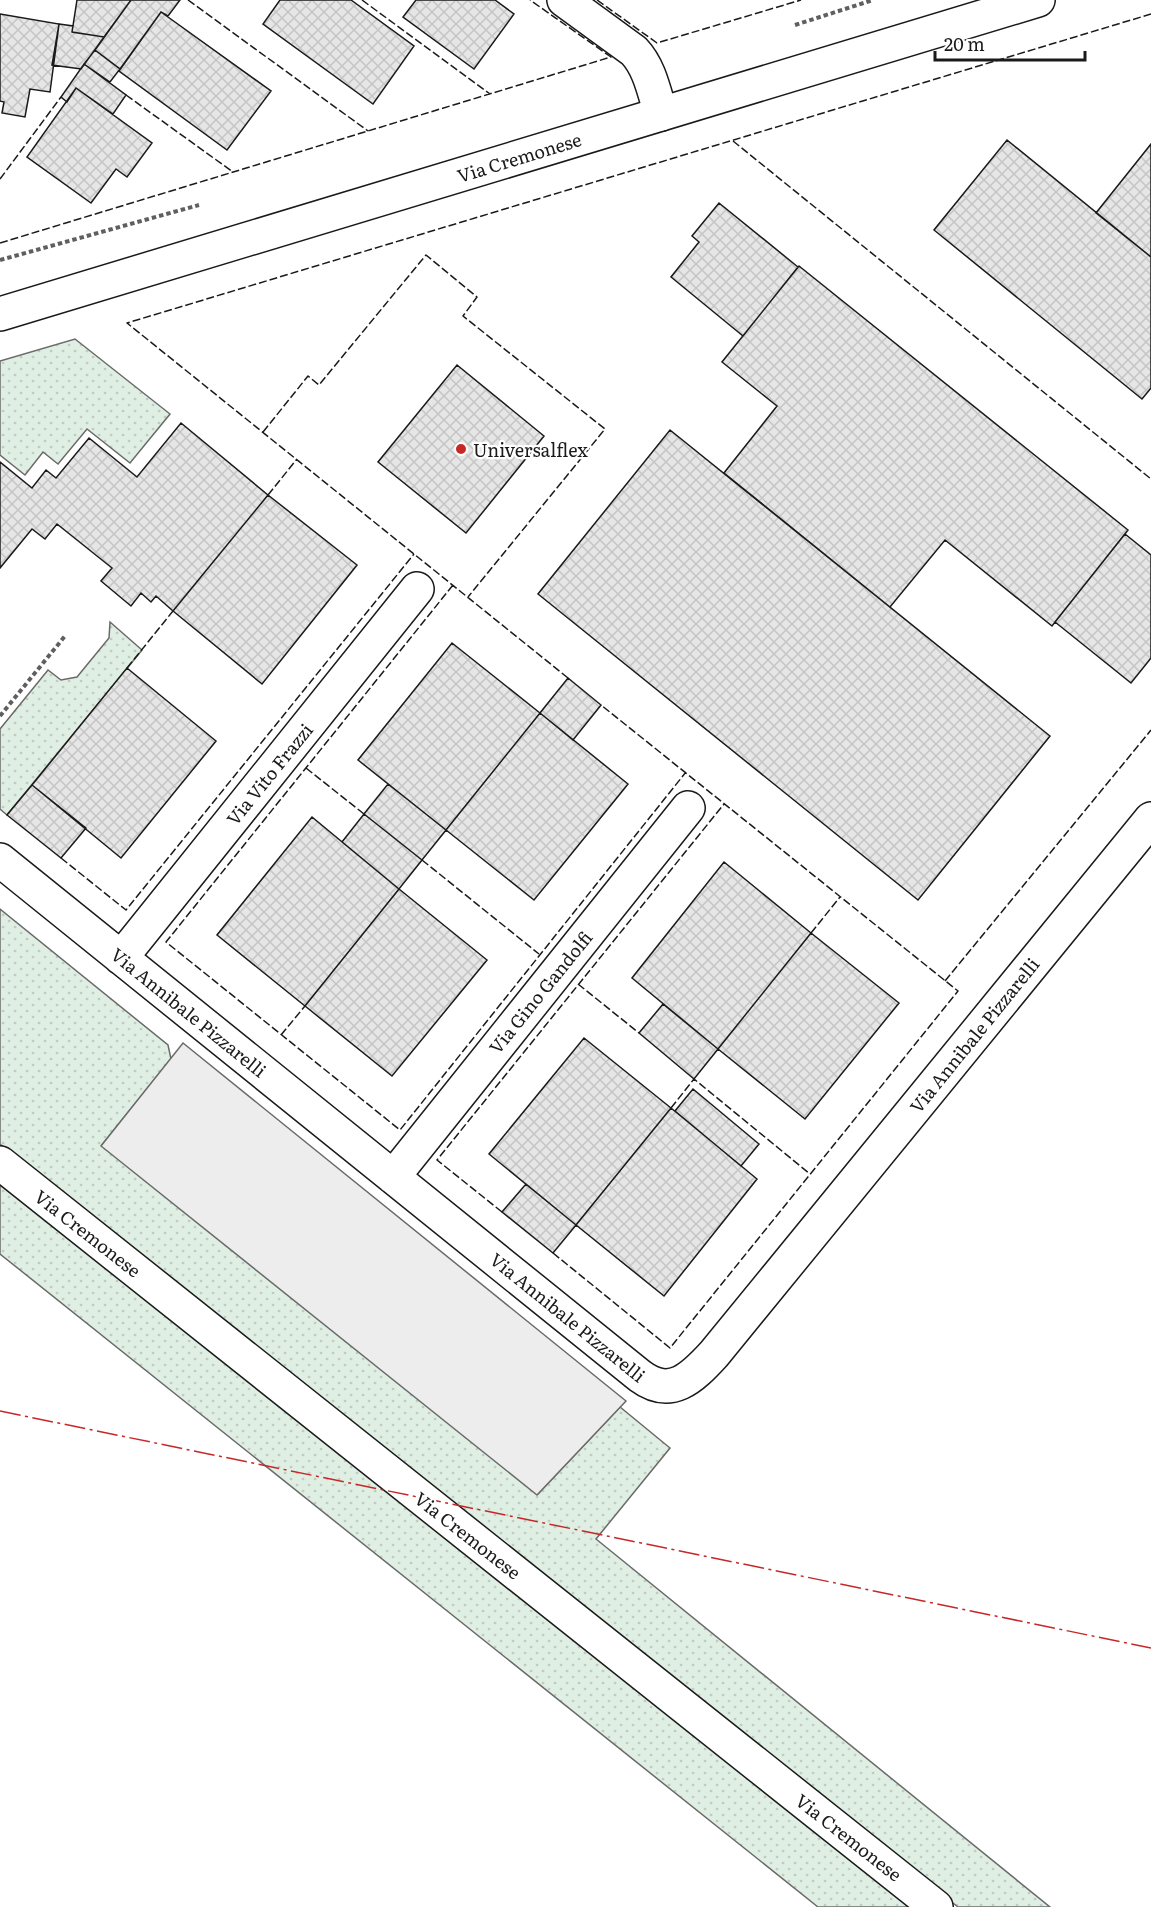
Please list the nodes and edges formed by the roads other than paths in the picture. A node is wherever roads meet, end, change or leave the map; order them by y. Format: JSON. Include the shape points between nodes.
{"nodes":[{"id":1,"x":564,"y":0,"type":"edge"},
{"id":2,"x":1038,"y":0,"type":"edge"},
{"id":3,"x":661,"y":114,"type":"junction"},
{"id":4,"x":0,"y":314,"type":"edge"},
{"id":5,"x":417,"y":589,"type":"dead end"},
{"id":6,"x":688,"y":808,"type":"dead end"},
{"id":7,"x":1151,"y":819,"type":"edge"},
{"id":8,"x":0,"y":860,"type":"edge"},
{"id":9,"x":121,"y":958,"type":"junction"},
{"id":10,"x":0,"y":1163,"type":"edge"},
{"id":11,"x":393,"y":1177,"type":"junction"},
{"id":12,"x":936,"y":1907,"type":"edge"}],
"edges":[{"from":1,"to":3,"type":"street","via":[[642,59]]},
{"from":2,"to":3,"type":"street","name":"Via Cremonese"},
{"from":3,"to":4,"type":"street","name":"Via Cremonese"},
{"from":5,"to":9,"type":"street","name":"Via Vito Frazzi"},
{"from":6,"to":11,"type":"street","name":"Via Gino Gandolfi"},
{"from":7,"to":11,"type":"street","name":"Via Annibale Pizzarelli","via":[[714,1354],[697,1372],[677,1384],[667,1387],[648,1381]]},
{"from":8,"to":9,"type":"street","name":"Via Annibale Pizzarelli"},
{"from":9,"to":11,"type":"street","name":"Via Annibale Pizzarelli"},
{"from":10,"to":12,"type":"street","name":"Via Cremonese"}]}
